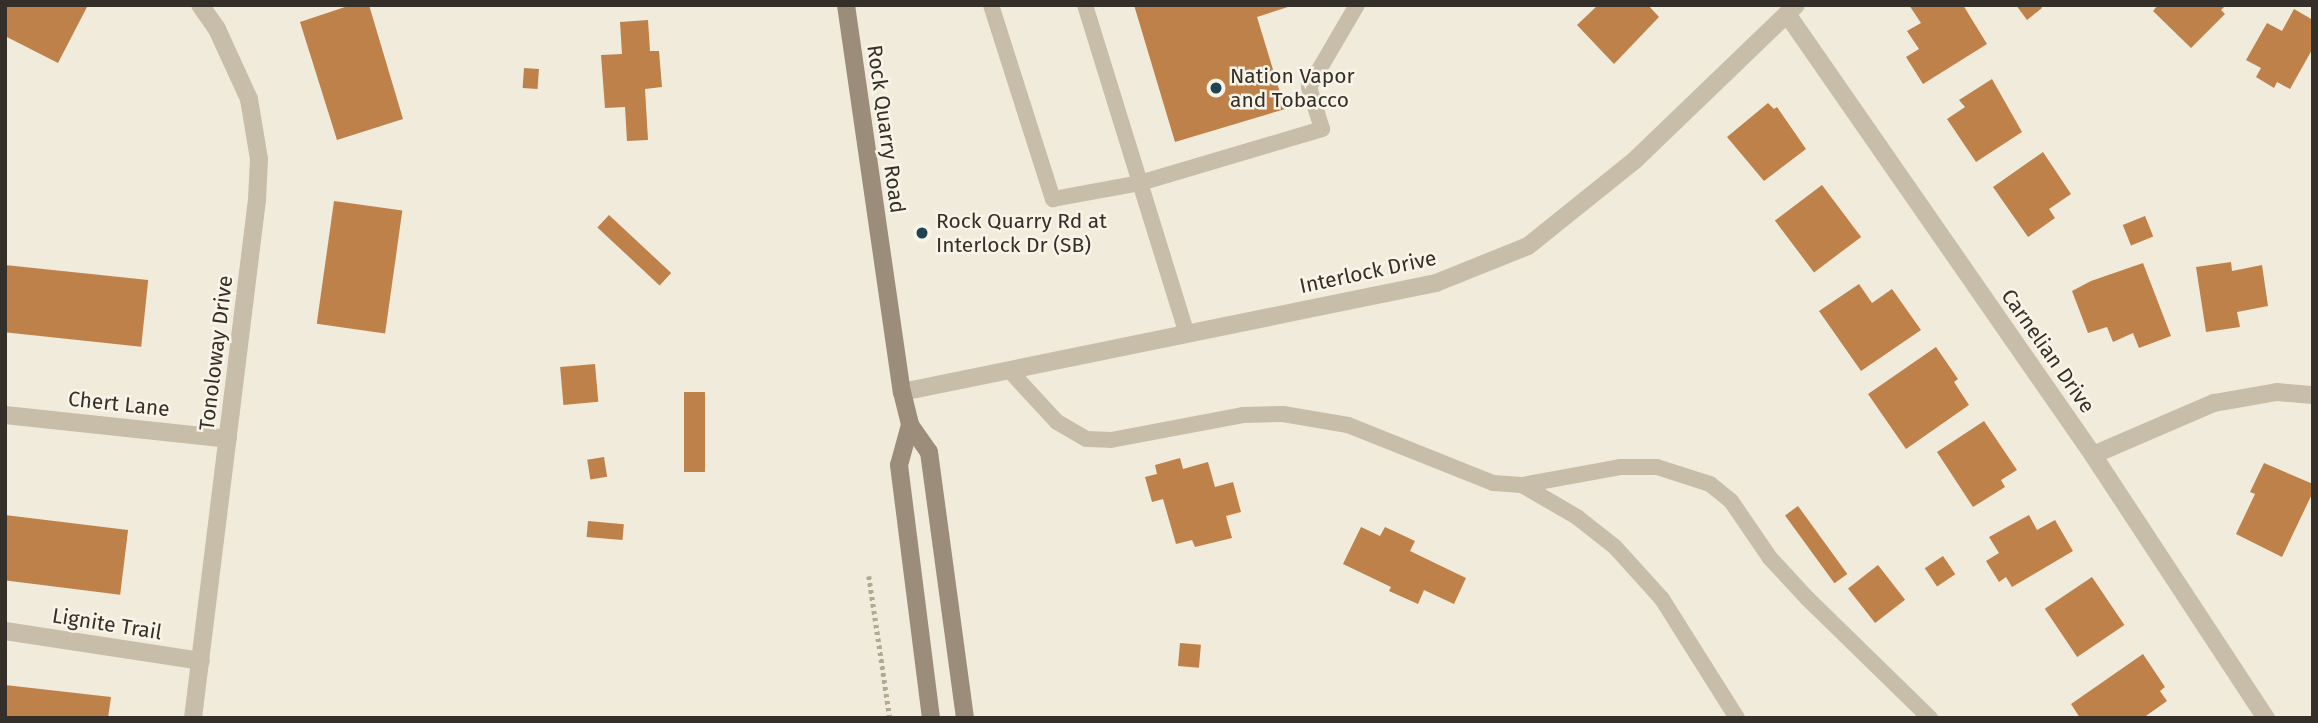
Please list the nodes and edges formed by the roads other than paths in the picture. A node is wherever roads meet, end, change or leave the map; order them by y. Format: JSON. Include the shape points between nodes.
{"nodes":[{"id":1,"x":200,"y":5,"type":"edge"},
{"id":2,"x":846,"y":5,"type":"edge"},
{"id":3,"x":990,"y":5,"type":"edge"},
{"id":4,"x":1085,"y":5,"type":"edge"},
{"id":5,"x":1357,"y":5,"type":"edge"},
{"id":6,"x":1791,"y":10,"type":"edge"},
{"id":7,"x":1140,"y":183,"type":"junction"},
{"id":8,"x":1186,"y":332,"type":"junction"},
{"id":9,"x":1009,"y":370,"type":"junction"},
{"id":10,"x":902,"y":393,"type":"junction"},
{"id":11,"x":2313,"y":395,"type":"edge"},
{"id":12,"x":5,"y":415,"type":"edge"},
{"id":13,"x":910,"y":425,"type":"junction"},
{"id":14,"x":228,"y":439,"type":"junction"},
{"id":15,"x":2093,"y":455,"type":"junction"},
{"id":16,"x":1522,"y":485,"type":"junction"},
{"id":17,"x":5,"y":631,"type":"edge"},
{"id":18,"x":201,"y":662,"type":"junction"},
{"id":19,"x":193,"y":718,"type":"edge"},
{"id":20,"x":931,"y":718,"type":"edge"},
{"id":21,"x":965,"y":718,"type":"edge"},
{"id":22,"x":1737,"y":718,"type":"edge"},
{"id":23,"x":1930,"y":718,"type":"edge"},
{"id":24,"x":2266,"y":718,"type":"edge"}],
"edges":[{"from":1,"to":14,"type":"street","name":"Tonoloway Drive","via":[[217,29],[249,99],[259,159]]},
{"from":2,"to":10,"type":"main road","name":"Rock Quarry Road"},
{"from":3,"to":7,"type":"lane","via":[[1052,199]]},
{"from":4,"to":7,"type":"lane"},
{"from":5,"to":7,"type":"lane","via":[[1309,87],[1322,130]]},
{"from":6,"to":8,"type":"street","name":"Interlock Drive","via":[[1634,160],[1528,246],[1436,283]]},
{"from":6,"to":15,"type":"street","name":"Carnelian Drive"},
{"from":7,"to":8,"type":"lane"},
{"from":8,"to":9,"type":"street","name":"Interlock Drive"},
{"from":9,"to":10,"type":"street","name":"Interlock Drive"},
{"from":9,"to":16,"type":"lane","via":[[1057,422],[1086,439],[1111,440],[1231,417],[1283,414],[1348,425],[1493,483]]},
{"from":10,"to":13,"type":"main road","name":"Rock Quarry Road"},
{"from":11,"to":15,"type":"street","via":[[2277,392],[2214,403]]},
{"from":12,"to":14,"type":"street","name":"Chert Lane"},
{"from":13,"to":20,"type":"main road","name":"Rock Quarry Road","via":[[899,465]]},
{"from":13,"to":21,"type":"main road","name":"Rock Quarry Road","via":[[929,452]]},
{"from":14,"to":18,"type":"street","name":"Tonoloway Drive"},
{"from":15,"to":24,"type":"street","name":"Carnelian Drive"},
{"from":16,"to":22,"type":"lane","via":[[1577,517],[1615,547],[1662,599]]},
{"from":16,"to":23,"type":"lane","via":[[1621,467],[1657,467],[1710,484],[1731,501],[1770,558],[1807,598]]},
{"from":17,"to":18,"type":"street","name":"Lignite Trail"},
{"from":18,"to":19,"type":"street","name":"Tonoloway Drive"}]}
